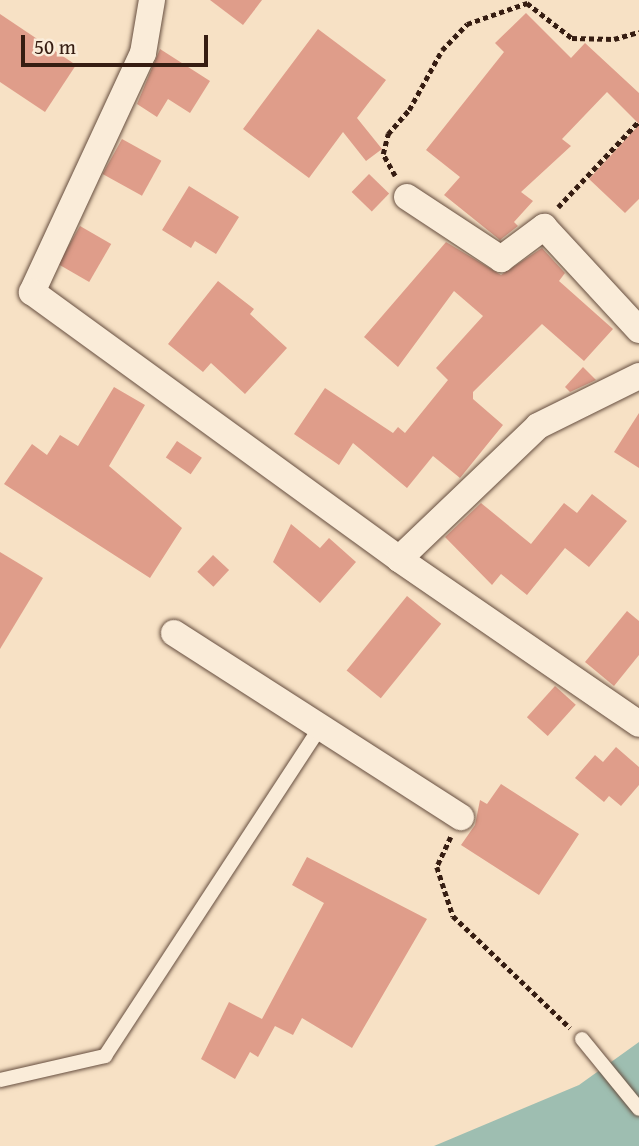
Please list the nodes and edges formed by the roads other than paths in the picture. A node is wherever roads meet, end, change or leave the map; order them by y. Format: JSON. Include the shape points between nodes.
{"nodes":[{"id":1,"x":152,"y":0,"type":"edge"},
{"id":2,"x":407,"y":197,"type":"road end"},
{"id":3,"x":639,"y":330,"type":"edge"},
{"id":4,"x":639,"y":376,"type":"edge"},
{"id":5,"x":399,"y":559,"type":"junction"},
{"id":6,"x":174,"y":634,"type":"dead end"},
{"id":7,"x":639,"y":724,"type":"edge"},
{"id":8,"x":320,"y":727,"type":"junction"},
{"id":9,"x":461,"y":817,"type":"road end"},
{"id":10,"x":582,"y":1039,"type":"road end"},
{"id":11,"x":0,"y":1080,"type":"edge"},
{"id":12,"x":639,"y":1109,"type":"edge"}],
"edges":[{"from":1,"to":5,"type":"street","via":[[143,53],[32,292]]},
{"from":2,"to":3,"type":"street","via":[[500,259],[544,228]]},
{"from":4,"to":5,"type":"street","via":[[538,426]]},
{"from":5,"to":7,"type":"street"},
{"from":6,"to":8,"type":"street"},
{"from":8,"to":9,"type":"street"},
{"from":8,"to":11,"type":"lane","via":[[105,1056]]},
{"from":10,"to":12,"type":"lane"}]}
